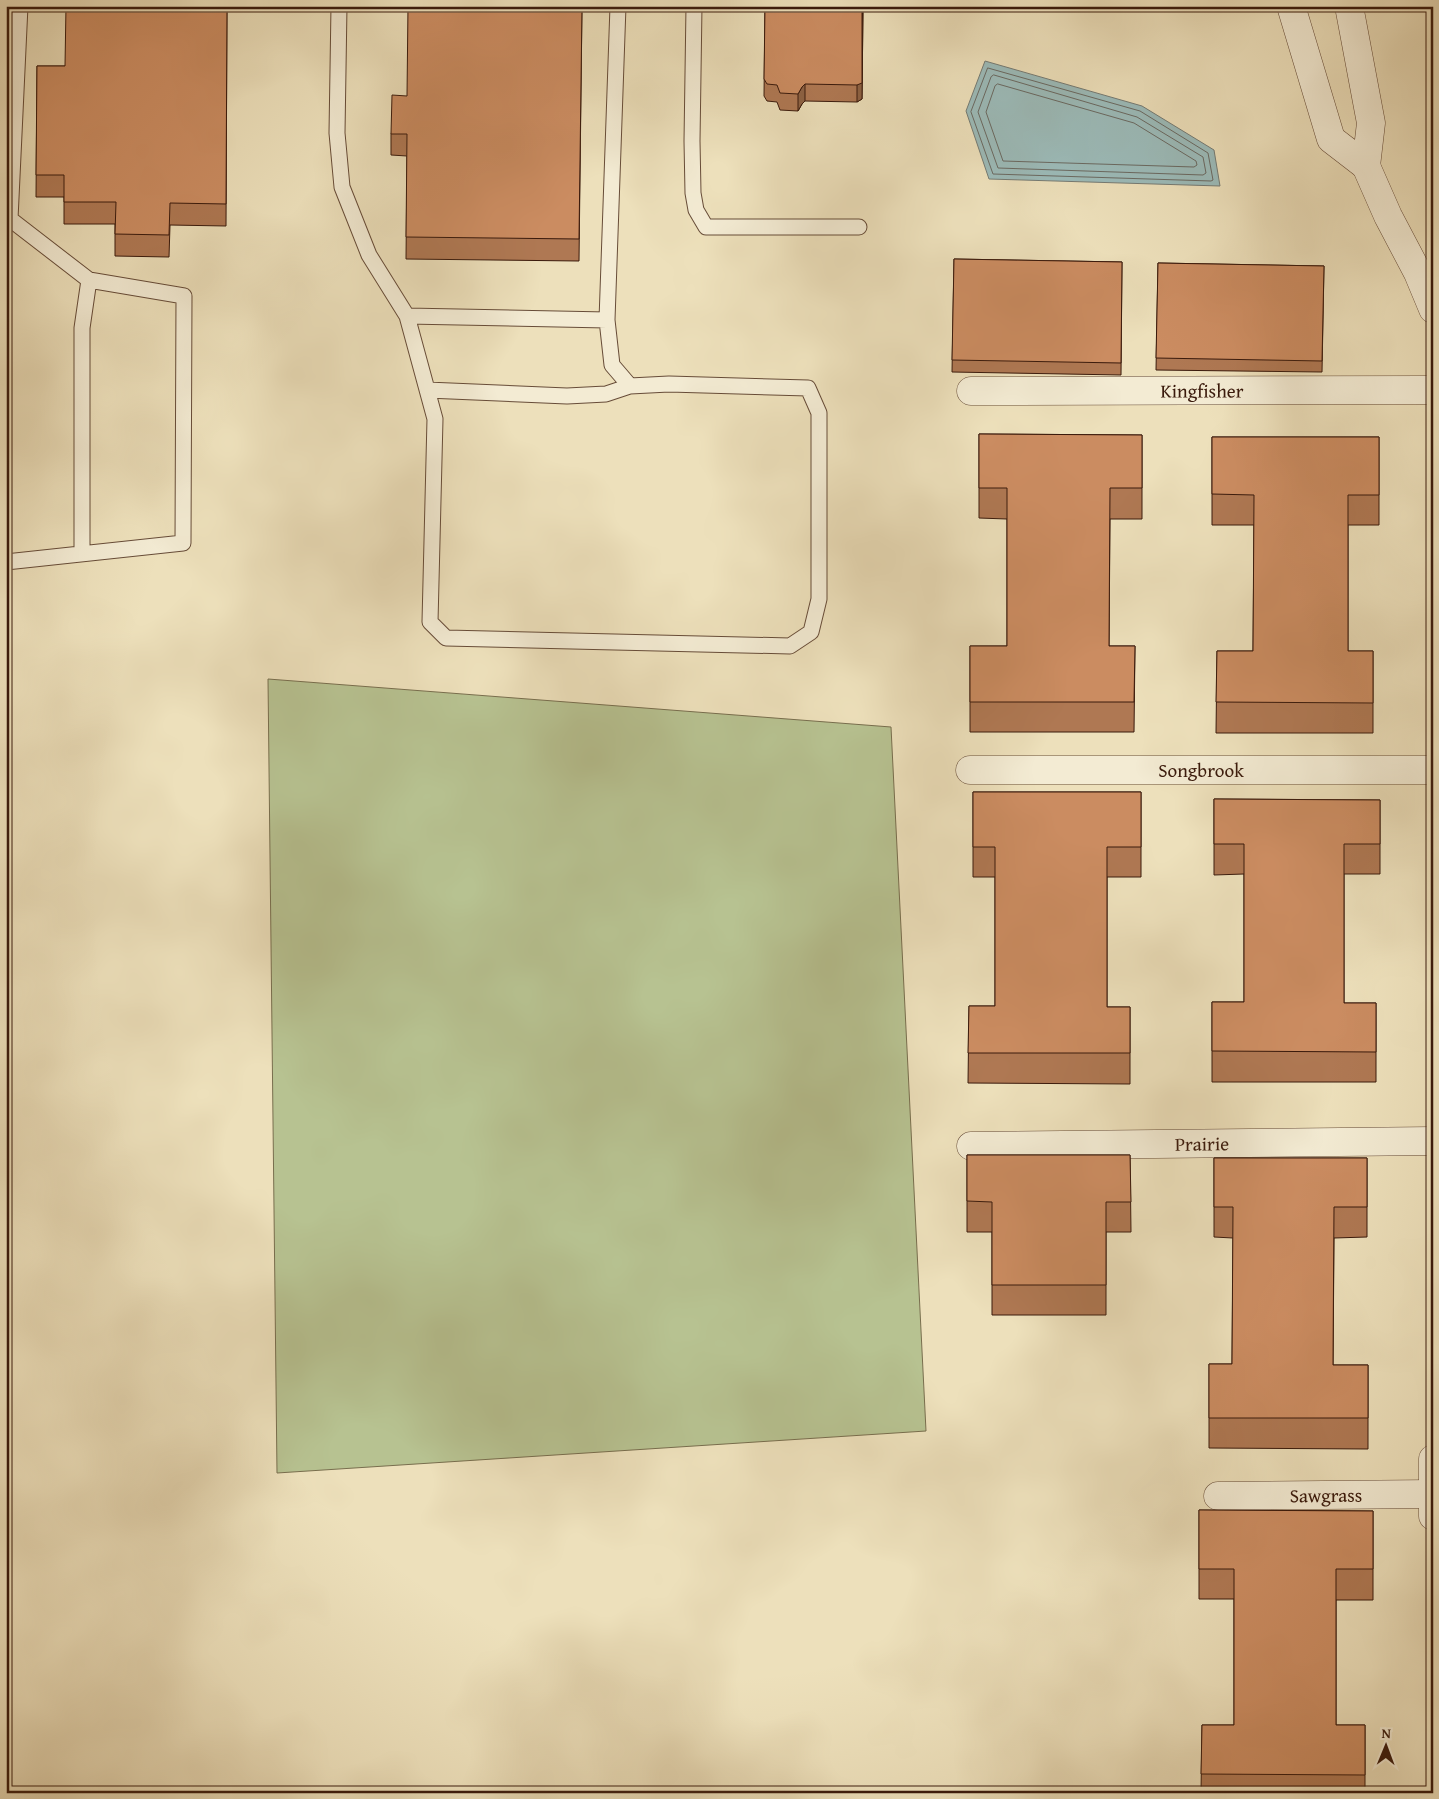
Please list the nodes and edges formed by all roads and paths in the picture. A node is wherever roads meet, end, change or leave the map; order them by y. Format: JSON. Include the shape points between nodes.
{"nodes":[{"id":1,"x":20,"y":6,"type":"edge"},
{"id":2,"x":338,"y":6,"type":"edge"},
{"id":3,"x":618,"y":6,"type":"edge"},
{"id":4,"x":694,"y":6,"type":"edge"},
{"id":5,"x":1291,"y":6,"type":"edge"},
{"id":6,"x":1349,"y":6,"type":"edge"},
{"id":7,"x":1366,"y":166,"type":"junction"},
{"id":8,"x":8,"y":221,"type":"edge"},
{"id":9,"x":858,"y":227,"type":"dead end"},
{"id":10,"x":89,"y":280,"type":"junction"},
{"id":11,"x":1433,"y":309,"type":"edge"},
{"id":12,"x":407,"y":316,"type":"junction"},
{"id":13,"x":607,"y":320,"type":"junction"},
{"id":14,"x":630,"y":386,"type":"junction"},
{"id":15,"x":427,"y":390,"type":"junction"},
{"id":16,"x":1433,"y":390,"type":"edge"},
{"id":17,"x":971,"y":391,"type":"dead end"},
{"id":18,"x":82,"y":553,"type":"junction"},
{"id":19,"x":6,"y":562,"type":"edge"},
{"id":20,"x":970,"y":770,"type":"dead end"},
{"id":21,"x":1433,"y":770,"type":"edge"},
{"id":22,"x":1433,"y":1141,"type":"edge"},
{"id":23,"x":970,"y":1146,"type":"dead end"},
{"id":24,"x":1433,"y":1459,"type":"edge"},
{"id":25,"x":1218,"y":1496,"type":"dead end"},
{"id":26,"x":1432,"y":1501,"type":"edge"}],
"edges":[{"from":1,"to":8,"type":"lane"},
{"from":2,"to":12,"type":"lane","via":[[337,133],[342,187],[369,255]]},
{"from":3,"to":13,"type":"lane"},
{"from":4,"to":9,"type":"lane","via":[[693,193],[696,210],[706,227]]},
{"from":5,"to":7,"type":"street","via":[[1332,139]]},
{"from":6,"to":7,"type":"street","via":[[1371,123]]},
{"from":7,"to":11,"type":"street"},
{"from":8,"to":10,"type":"lane"},
{"from":10,"to":18,"type":"lane","via":[[82,328]]},
{"from":10,"to":18,"type":"lane","via":[[184,296],[183,543]]},
{"from":12,"to":13,"type":"lane"},
{"from":12,"to":15,"type":"lane"},
{"from":13,"to":14,"type":"lane","via":[[612,365]]},
{"from":14,"to":15,"type":"lane","via":[[606,394],[567,396]]},
{"from":14,"to":15,"type":"lane","via":[[808,388],[819,412],[819,599],[811,632],[790,646],[446,638],[430,622],[435,419]]},
{"from":16,"to":17,"type":"street","name":"Kingfisher"},
{"from":18,"to":19,"type":"lane"},
{"from":20,"to":21,"type":"street","name":"Songbrook"},
{"from":22,"to":23,"type":"street","name":"Prairie"},
{"from":24,"to":26,"type":"street"},
{"from":25,"to":26,"type":"street","name":"Sawgrass"}]}
